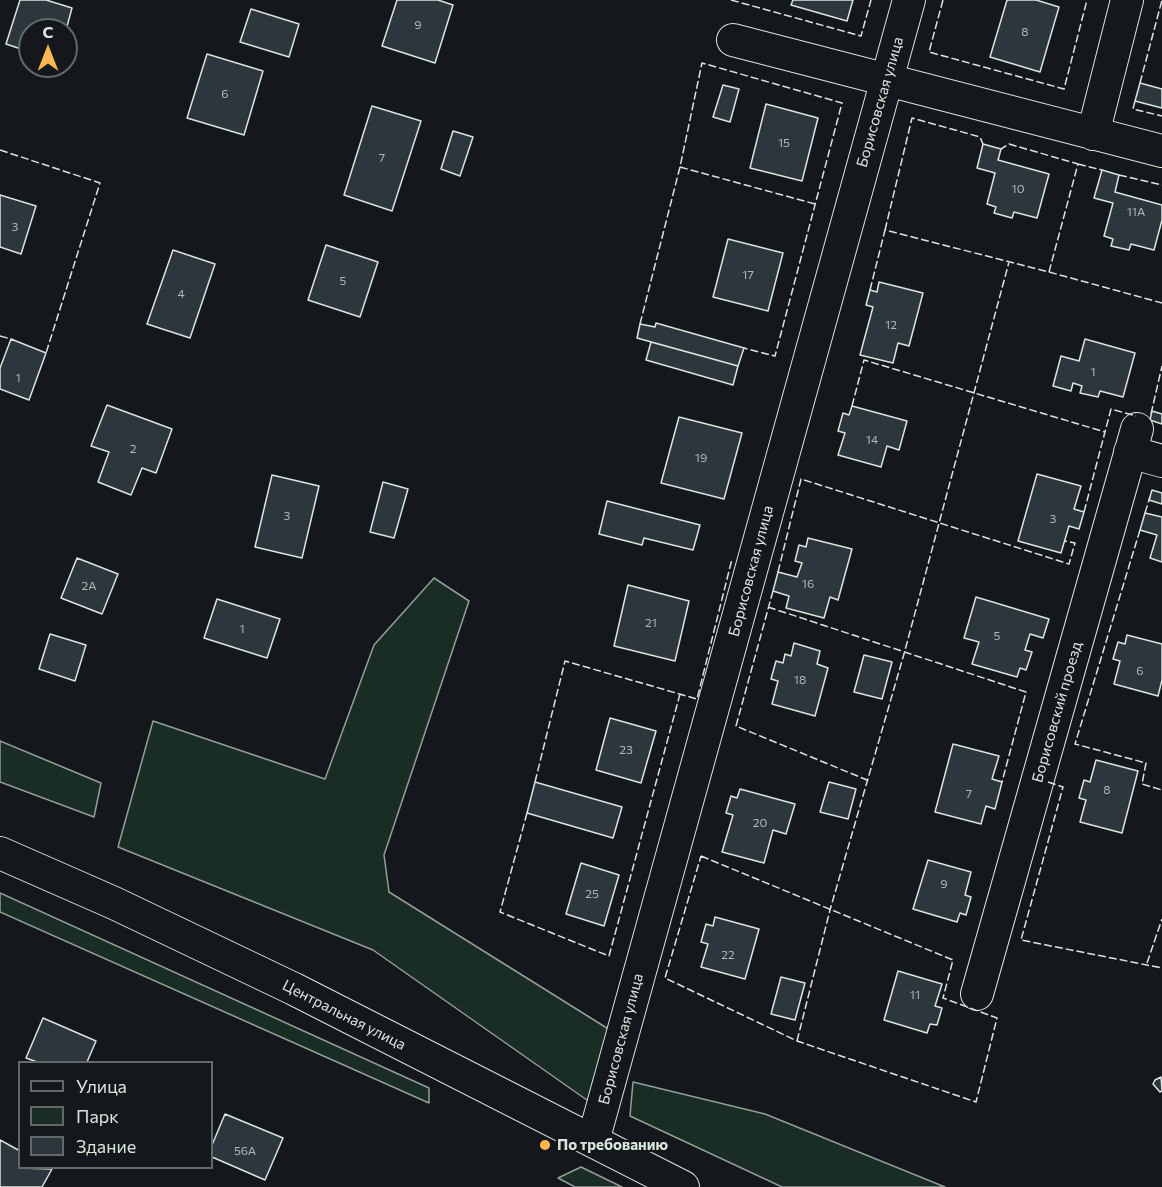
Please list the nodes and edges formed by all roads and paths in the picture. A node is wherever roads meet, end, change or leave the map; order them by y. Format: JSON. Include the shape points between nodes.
{"nodes":[{"id":1,"x":909,"y":0,"type":"edge"},
{"id":2,"x":1127,"y":0,"type":"edge"},
{"id":3,"x":733,"y":40,"type":"dead end"},
{"id":4,"x":886,"y":81,"type":"junction"},
{"id":5,"x":1093,"y":134,"type":"junction"},
{"id":6,"x":1162,"y":151,"type":"edge"},
{"id":7,"x":1162,"y":461,"type":"edge"},
{"id":8,"x":0,"y":853,"type":"edge"},
{"id":9,"x":977,"y":994,"type":"dead end"},
{"id":10,"x":593,"y":1141,"type":"junction"},
{"id":11,"x":683,"y":1187,"type":"edge"}],
"edges":[{"from":1,"to":4,"type":"street","name":"Борисовская улица"},
{"from":2,"to":5,"type":"street"},
{"from":3,"to":4,"type":"street"},
{"from":4,"to":5,"type":"street"},
{"from":4,"to":10,"type":"street","name":"Борисовская улица"},
{"from":5,"to":6,"type":"street"},
{"from":7,"to":9,"type":"street","name":"Борисовский проезд","via":[[1134,440]]},
{"from":8,"to":10,"type":"street","name":"Центральная улица","via":[[294,989]]},
{"from":10,"to":11,"type":"street","name":"Центральная улица"}]}
